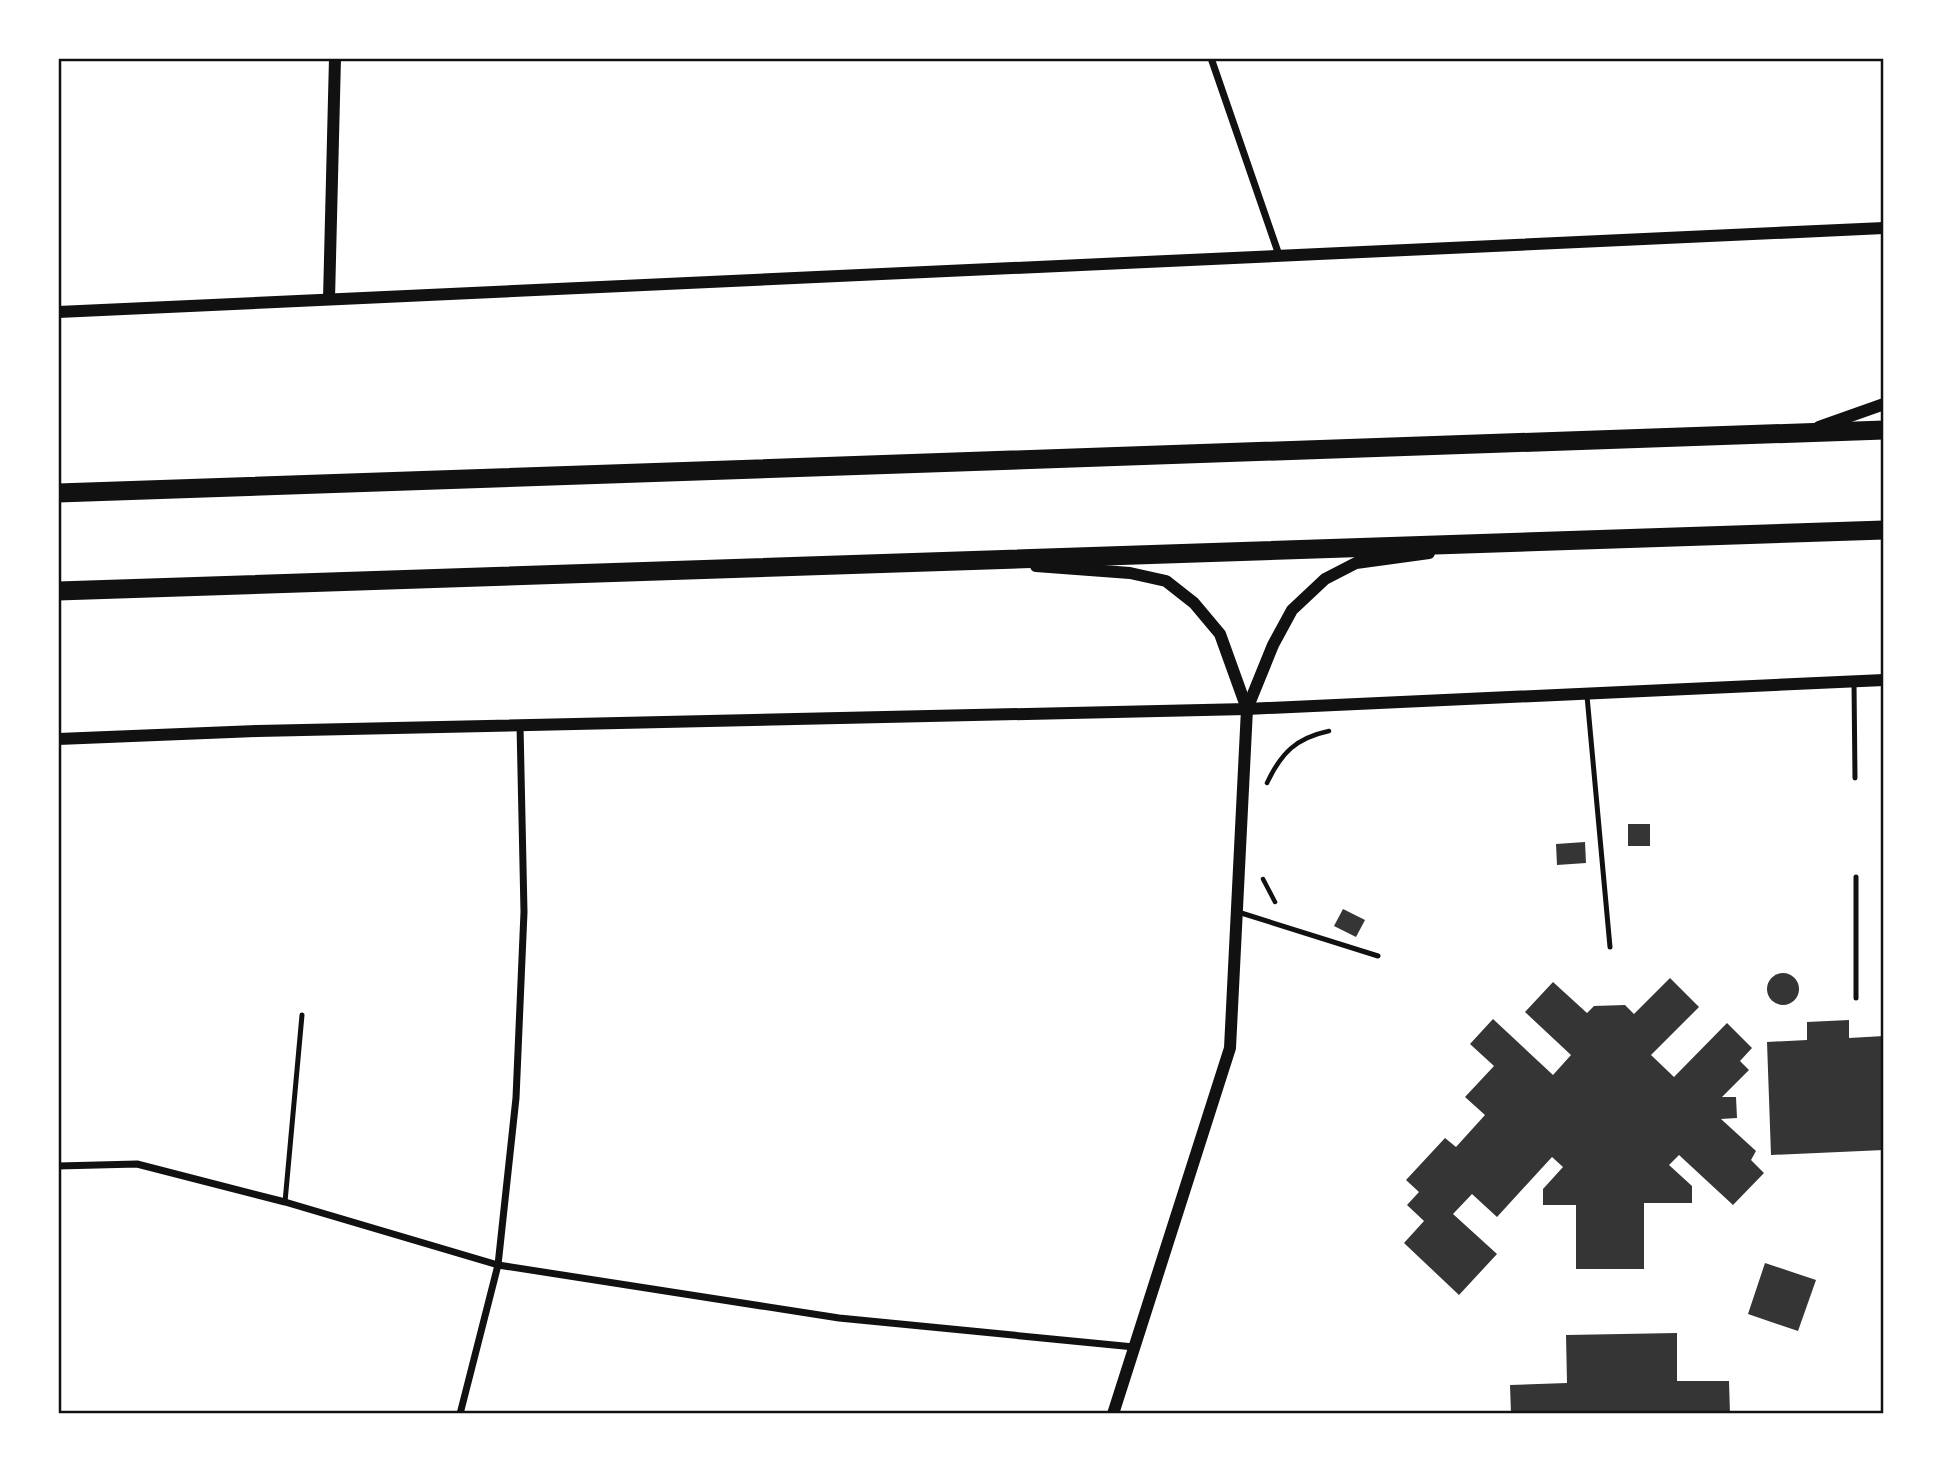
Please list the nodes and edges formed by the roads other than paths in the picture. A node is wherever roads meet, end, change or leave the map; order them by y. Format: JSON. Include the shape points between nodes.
{"nodes":[{"id":1,"x":335,"y":58,"type":"edge"},
{"id":2,"x":1211,"y":58,"type":"edge"},
{"id":3,"x":1884,"y":228,"type":"edge"},
{"id":4,"x":1279,"y":256,"type":"junction"},
{"id":5,"x":329,"y":299,"type":"junction"},
{"id":6,"x":58,"y":312,"type":"edge"},
{"id":7,"x":1884,"y":404,"type":"edge"},
{"id":8,"x":1884,"y":430,"type":"edge"},
{"id":9,"x":1805,"y":432,"type":"junction"},
{"id":10,"x":58,"y":493,"type":"edge"},
{"id":11,"x":1884,"y":530,"type":"edge"},
{"id":12,"x":1521,"y":541,"type":"junction"},
{"id":13,"x":946,"y":560,"type":"junction"},
{"id":14,"x":58,"y":591,"type":"edge"},
{"id":15,"x":1884,"y":680,"type":"edge"},
{"id":16,"x":1854,"y":682,"type":"junction"},
{"id":17,"x":1587,"y":695,"type":"junction"},
{"id":18,"x":1247,"y":709,"type":"junction"},
{"id":19,"x":520,"y":725,"type":"junction"},
{"id":20,"x":58,"y":739,"type":"edge"},
{"id":21,"x":1855,"y":778,"type":"dead end"},
{"id":22,"x":1856,"y":877,"type":"dead end"},
{"id":23,"x":1238,"y":912,"type":"junction"},
{"id":24,"x":1610,"y":947,"type":"dead end"},
{"id":25,"x":1378,"y":956,"type":"dead end"},
{"id":26,"x":1856,"y":998,"type":"dead end"},
{"id":27,"x":302,"y":1015,"type":"dead end"},
{"id":28,"x":58,"y":1166,"type":"edge"},
{"id":29,"x":285,"y":1202,"type":"junction"},
{"id":30,"x":498,"y":1265,"type":"junction"},
{"id":31,"x":1135,"y":1347,"type":"junction"},
{"id":32,"x":460,"y":1414,"type":"edge"},
{"id":33,"x":1113,"y":1414,"type":"edge"}],
"edges":[{"from":1,"to":5,"type":"street"},
{"from":2,"to":4,"type":"street"},
{"from":3,"to":4,"type":"street"},
{"from":4,"to":5,"type":"street"},
{"from":5,"to":6,"type":"street"},
{"from":7,"to":9,"type":"street"},
{"from":8,"to":9,"type":"highway"},
{"from":9,"to":10,"type":"highway"},
{"from":11,"to":12,"type":"highway"},
{"from":12,"to":13,"type":"highway"},
{"from":12,"to":18,"type":"street","via":[[1356,563],[1325,579],[1292,610]]},
{"from":13,"to":14,"type":"highway"},
{"from":13,"to":18,"type":"street","via":[[1130,573],[1166,581],[1194,603],[1220,634]]},
{"from":15,"to":16,"type":"street"},
{"from":16,"to":17,"type":"street"},
{"from":16,"to":21,"type":"lane"},
{"from":17,"to":18,"type":"street"},
{"from":17,"to":24,"type":"lane"},
{"from":18,"to":19,"type":"street"},
{"from":18,"to":23,"type":"street"},
{"from":19,"to":20,"type":"street"},
{"from":19,"to":30,"type":"street","via":[[524,925],[516,1098]]},
{"from":22,"to":26,"type":"lane"},
{"from":23,"to":25,"type":"lane"},
{"from":23,"to":31,"type":"street","via":[[1230,1048]]},
{"from":27,"to":29,"type":"lane"},
{"from":28,"to":29,"type":"street","via":[[137,1164]]},
{"from":29,"to":30,"type":"street"},
{"from":30,"to":31,"type":"street","via":[[839,1318]]},
{"from":30,"to":32,"type":"street"},
{"from":31,"to":33,"type":"street"}]}
